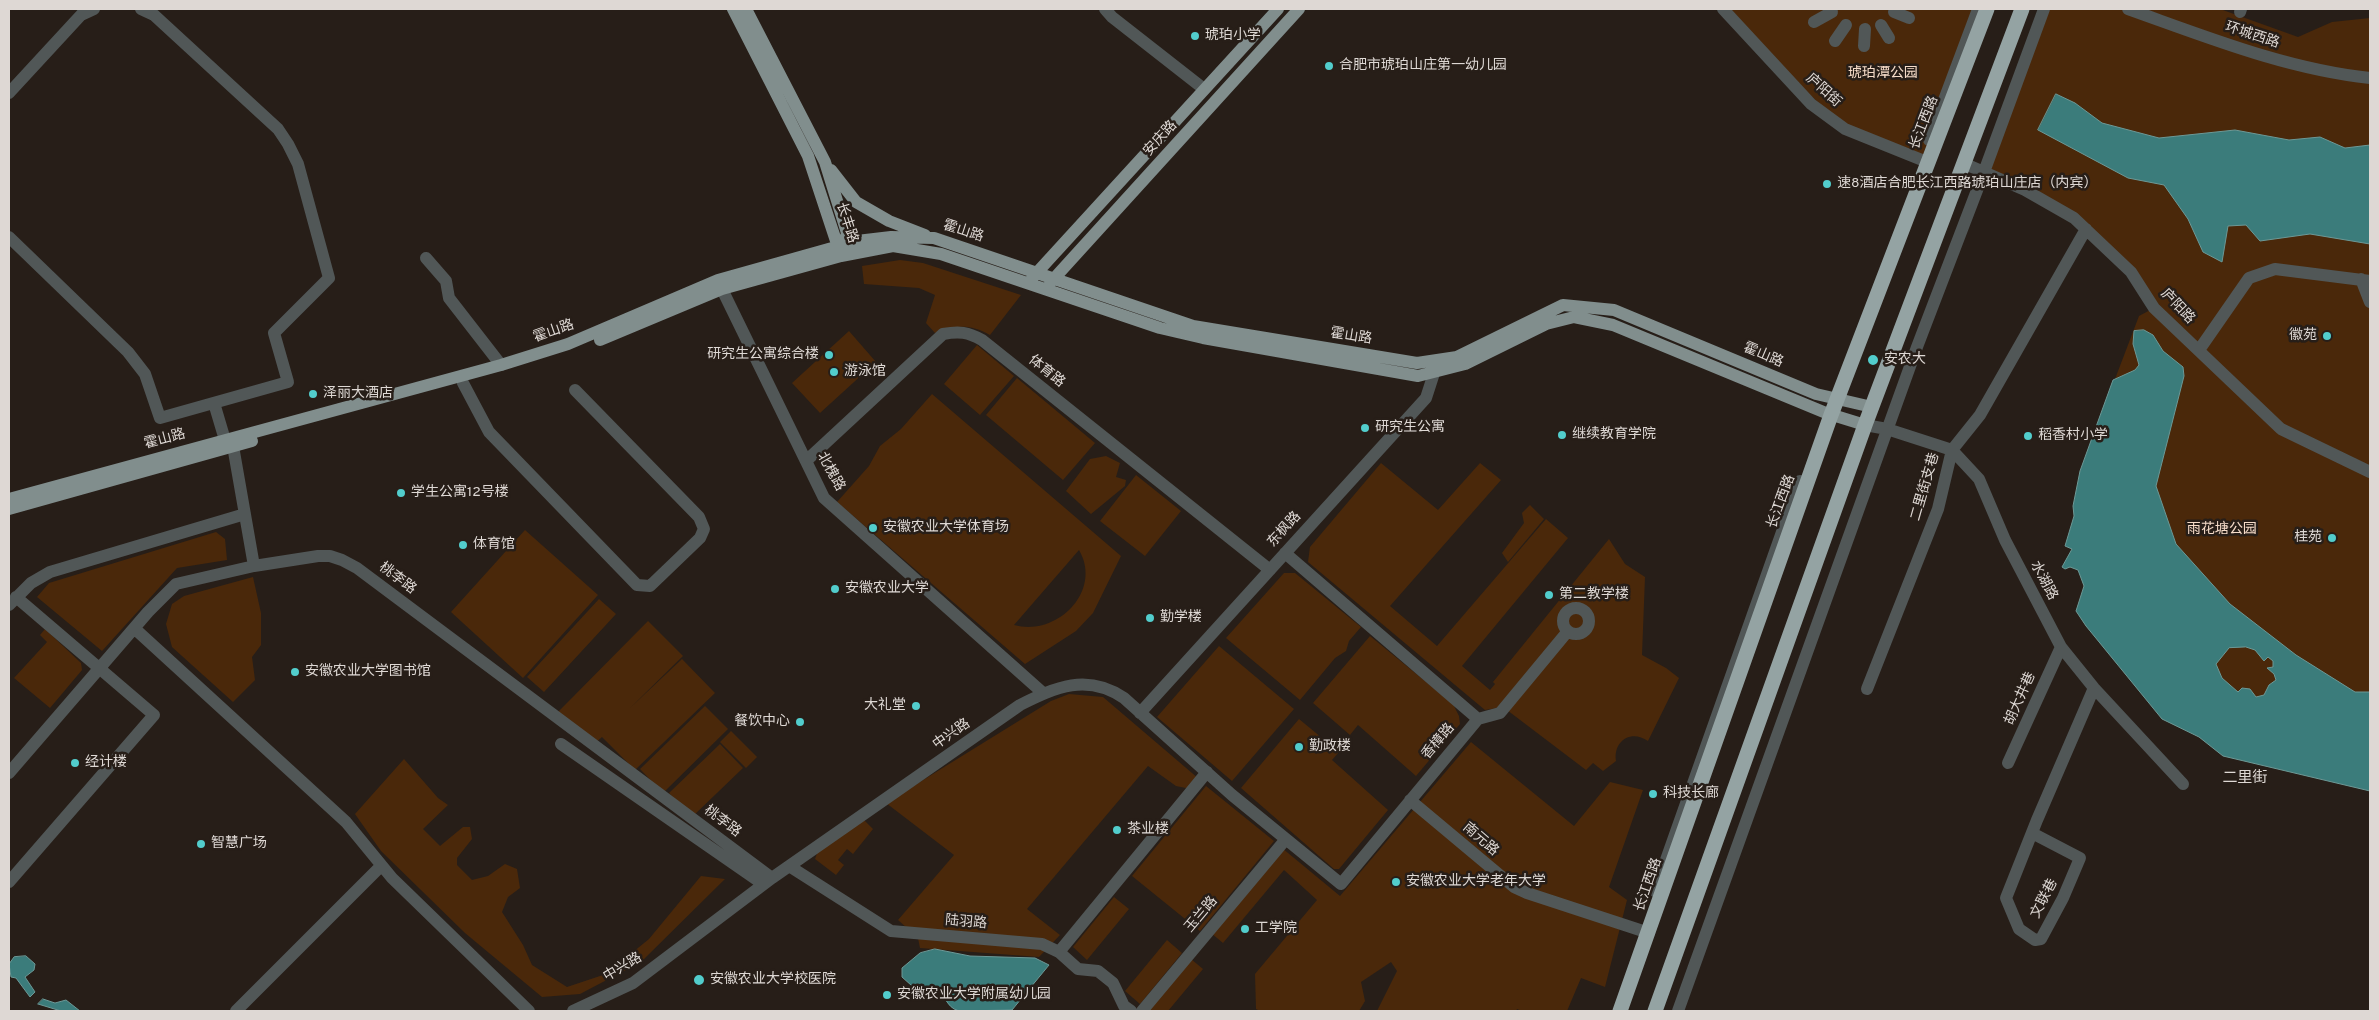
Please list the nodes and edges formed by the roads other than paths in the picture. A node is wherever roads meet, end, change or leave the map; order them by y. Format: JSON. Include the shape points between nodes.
{"nodes":[{"id":1,"x":94,"y":9,"type":"edge"},
{"id":2,"x":141,"y":9,"type":"edge"},
{"id":3,"x":733,"y":9,"type":"edge"},
{"id":4,"x":746,"y":9,"type":"edge"},
{"id":5,"x":1105,"y":9,"type":"edge"},
{"id":6,"x":1278,"y":9,"type":"edge"},
{"id":7,"x":1298,"y":9,"type":"edge"},
{"id":8,"x":1723,"y":9,"type":"edge"},
{"id":9,"x":1978,"y":9,"type":"edge"},
{"id":10,"x":1987,"y":9,"type":"edge"},
{"id":11,"x":2022,"y":9,"type":"edge"},
{"id":12,"x":2044,"y":9,"type":"edge"},
{"id":13,"x":2128,"y":9,"type":"edge"},
{"id":14,"x":1832,"y":12,"type":"dead end"},
{"id":15,"x":1894,"y":12,"type":"dead end"},
{"id":16,"x":1910,"y":18,"type":"dead end"},
{"id":17,"x":1814,"y":22,"type":"dead end"},
{"id":18,"x":1846,"y":25,"type":"dead end"},
{"id":19,"x":1881,"y":25,"type":"dead end"},
{"id":20,"x":1865,"y":30,"type":"dead end"},
{"id":21,"x":1889,"y":38,"type":"dead end"},
{"id":22,"x":1835,"y":41,"type":"dead end"},
{"id":23,"x":1864,"y":46,"type":"dead end"},
{"id":24,"x":2370,"y":78,"type":"edge"},
{"id":25,"x":1204,"y":89,"type":"junction"},
{"id":26,"x":9,"y":93,"type":"edge"},
{"id":27,"x":1924,"y":161,"type":"junction"},
{"id":28,"x":825,"y":162,"type":"junction"},
{"id":29,"x":1963,"y":163,"type":"junction"},
{"id":30,"x":1984,"y":172,"type":"junction"},
{"id":31,"x":2086,"y":229,"type":"junction"},
{"id":32,"x":9,"y":236,"type":"edge"},
{"id":33,"x":934,"y":238,"type":"junction"},
{"id":34,"x":841,"y":249,"type":"junction"},
{"id":35,"x":426,"y":258,"type":"dead end"},
{"id":36,"x":1037,"y":272,"type":"junction"},
{"id":37,"x":1055,"y":278,"type":"junction"},
{"id":38,"x":2365,"y":280,"type":"edge"},
{"id":39,"x":1027,"y":283,"type":"junction"},
{"id":40,"x":720,"y":284,"type":"junction"},
{"id":41,"x":1045,"y":289,"type":"junction"},
{"id":42,"x":2370,"y":302,"type":"edge"},
{"id":43,"x":2199,"y":350,"type":"junction"},
{"id":44,"x":501,"y":365,"type":"junction"},
{"id":45,"x":1436,"y":366,"type":"junction"},
{"id":46,"x":463,"y":383,"type":"junction"},
{"id":47,"x":575,"y":390,"type":"dead end"},
{"id":48,"x":1834,"y":398,"type":"junction"},
{"id":49,"x":214,"y":402,"type":"junction"},
{"id":50,"x":1872,"y":407,"type":"junction"},
{"id":51,"x":1828,"y":414,"type":"junction"},
{"id":52,"x":1865,"y":425,"type":"junction"},
{"id":53,"x":1887,"y":429,"type":"junction"},
{"id":54,"x":229,"y":443,"type":"junction"},
{"id":55,"x":1952,"y":450,"type":"junction"},
{"id":56,"x":806,"y":461,"type":"junction"},
{"id":57,"x":2370,"y":472,"type":"edge"},
{"id":58,"x":9,"y":499,"type":"edge"},
{"id":59,"x":9,"y":509,"type":"edge"},
{"id":60,"x":245,"y":514,"type":"junction"},
{"id":61,"x":1285,"y":553,"type":"junction"},
{"id":62,"x":254,"y":566,"type":"junction"},
{"id":63,"x":1270,"y":570,"type":"junction"},
{"id":64,"x":13,"y":602,"type":"edge"},
{"id":65,"x":134,"y":628,"type":"junction"},
{"id":66,"x":1568,"y":631,"type":"dead end"},
{"id":67,"x":2061,"y":647,"type":"junction"},
{"id":68,"x":99,"y":669,"type":"junction"},
{"id":69,"x":2094,"y":688,"type":"junction"},
{"id":70,"x":1867,"y":689,"type":"dead end"},
{"id":71,"x":1043,"y":693,"type":"junction"},
{"id":72,"x":1140,"y":713,"type":"junction"},
{"id":73,"x":1478,"y":718,"type":"junction"},
{"id":74,"x":561,"y":744,"type":"dead end"},
{"id":75,"x":2008,"y":763,"type":"dead end"},
{"id":76,"x":1207,"y":772,"type":"junction"},
{"id":77,"x":9,"y":773,"type":"edge"},
{"id":78,"x":2183,"y":784,"type":"dead end"},
{"id":79,"x":1410,"y":800,"type":"junction"},
{"id":80,"x":2032,"y":833,"type":"junction"},
{"id":81,"x":1286,"y":838,"type":"junction"},
{"id":82,"x":381,"y":866,"type":"junction"},
{"id":83,"x":789,"y":866,"type":"junction"},
{"id":84,"x":767,"y":881,"type":"junction"},
{"id":85,"x":9,"y":882,"type":"edge"},
{"id":86,"x":1341,"y":884,"type":"joint"},
{"id":87,"x":1645,"y":932,"type":"junction"},
{"id":88,"x":1059,"y":952,"type":"junction"},
{"id":89,"x":236,"y":1011,"type":"edge"},
{"id":90,"x":529,"y":1011,"type":"edge"},
{"id":91,"x":574,"y":1011,"type":"edge"},
{"id":92,"x":1131,"y":1011,"type":"edge"},
{"id":93,"x":1142,"y":1011,"type":"edge"},
{"id":94,"x":1612,"y":1011,"type":"edge"},
{"id":95,"x":1620,"y":1011,"type":"edge"},
{"id":96,"x":1655,"y":1011,"type":"edge"},
{"id":97,"x":1678,"y":1011,"type":"edge"}],
"edges":[{"from":1,"to":26,"type":"street","via":[[81,15]]},
{"from":2,"to":49,"type":"street","via":[[154,15],[278,129],[298,164],[329,278],[274,333],[288,382]]},
{"from":3,"to":34,"type":"main road","name":"长丰路","via":[[808,156]]},
{"from":4,"to":28,"type":"main road","name":"长丰路"},
{"from":5,"to":25,"type":"street"},
{"from":6,"to":25,"type":"main road","name":"安庆路"},
{"from":7,"to":37,"type":"main road","name":"安庆路"},
{"from":8,"to":27,"type":"street","name":"庐阳街","via":[[1811,104],[1845,129]]},
{"from":9,"to":27,"type":"street"},
{"from":10,"to":27,"type":"highway","name":"长江西路"},
{"from":11,"to":29,"type":"highway"},
{"from":12,"to":30,"type":"street"},
{"from":13,"to":24,"type":"street","name":"环城西路","via":[[2286,62],[2334,74]]},
{"from":14,"to":17,"type":"street"},
{"from":15,"to":16,"type":"street"},
{"from":18,"to":22,"type":"street"},
{"from":19,"to":21,"type":"street"},
{"from":20,"to":23,"type":"street"},
{"from":25,"to":36,"type":"main road","name":"安庆路"},
{"from":27,"to":48,"type":"highway","name":"长江西路"},
{"from":28,"to":33,"type":"main road","via":[[856,202],[888,221]]},
{"from":28,"to":34,"type":"main road","name":"长丰路","via":[[847,233]]},
{"from":29,"to":30,"type":"street","name":"庐阳路"},
{"from":29,"to":50,"type":"highway"},
{"from":30,"to":31,"type":"street","name":"庐阳路","via":[[2034,195],[2074,218]]},
{"from":30,"to":53,"type":"street"},
{"from":31,"to":43,"type":"street","name":"庐阳路","via":[[2130,272],[2154,308]]},
{"from":31,"to":55,"type":"street","name":"二里街支巷","via":[[1980,415]]},
{"from":32,"to":49,"type":"street","via":[[128,352],[145,374],[160,418]]},
{"from":33,"to":34,"type":"main road","name":"霍山路","via":[[890,237],[857,241]]},
{"from":33,"to":36,"type":"main road","name":"霍山路"},
{"from":34,"to":39,"type":"main road","name":"霍山路","via":[[892,246],[941,254]]},
{"from":34,"to":40,"type":"main road","name":"霍山路"},
{"from":35,"to":44,"type":"street","via":[[446,281],[449,298]]},
{"from":36,"to":37,"type":"main road","name":"霍山路"},
{"from":36,"to":39,"type":"main road","name":"安庆路"},
{"from":37,"to":41,"type":"main road","name":"安庆路"},
{"from":37,"to":45,"type":"main road","name":"霍山路","via":[[1193,326]]},
{"from":38,"to":42,"type":"street"},
{"from":38,"to":43,"type":"street","via":[[2275,269],[2249,278]]},
{"from":39,"to":41,"type":"main road","name":"霍山路"},
{"from":40,"to":44,"type":"main road","name":"霍山路","via":[[568,344]]},
{"from":40,"to":46,"type":"main road","name":"霍山路","via":[[567,354]]},
{"from":40,"to":56,"type":"street","name":"北槐路"},
{"from":41,"to":45,"type":"main road","name":"霍山路","via":[[1160,328],[1203,338],[1418,376]]},
{"from":43,"to":57,"type":"street","name":"庐阳路","via":[[2280,429]]},
{"from":44,"to":54,"type":"main road","name":"霍山路"},
{"from":45,"to":48,"type":"main road","name":"霍山路","via":[[1564,305],[1577,306],[1614,310],[1816,394]]},
{"from":45,"to":51,"type":"main road","name":"霍山路","via":[[1465,364],[1546,324],[1574,317],[1613,324]]},
{"from":45,"to":61,"type":"street","name":"东枫路","via":[[1426,398]]},
{"from":46,"to":47,"type":"street","via":[[488,432],[637,585],[650,586],[700,538],[704,529],[699,517]]},
{"from":46,"to":54,"type":"main road","name":"霍山路"},
{"from":48,"to":50,"type":"main road","name":"霍山路"},
{"from":48,"to":51,"type":"highway","name":"长江西路"},
{"from":49,"to":54,"type":"street"},
{"from":50,"to":52,"type":"highway"},
{"from":51,"to":52,"type":"main road","name":"霍山路"},
{"from":51,"to":87,"type":"highway","name":"长江西路"},
{"from":52,"to":53,"type":"street","name":"水湖路"},
{"from":52,"to":96,"type":"highway"},
{"from":53,"to":55,"type":"street","name":"水湖路"},
{"from":53,"to":97,"type":"street"},
{"from":54,"to":58,"type":"main road","name":"霍山路"},
{"from":54,"to":59,"type":"main road","name":"霍山路"},
{"from":54,"to":60,"type":"street"},
{"from":55,"to":67,"type":"street","name":"水湖路","via":[[1980,479],[2005,540]]},
{"from":55,"to":70,"type":"street","name":"二里街支巷","via":[[1938,510]]},
{"from":56,"to":63,"type":"street","name":"体育路","via":[[943,334],[969,333],[982,340]]},
{"from":56,"to":71,"type":"street","name":"北槐路","via":[[824,498]]},
{"from":60,"to":62,"type":"street"},
{"from":60,"to":64,"type":"street","via":[[50,572],[31,583]]},
{"from":61,"to":63,"type":"street","name":"东枫路"},
{"from":61,"to":73,"type":"street"},
{"from":62,"to":65,"type":"street","name":"桃李路","via":[[176,584]]},
{"from":62,"to":84,"type":"street","name":"桃李路","via":[[318,556],[342,560],[357,568]]},
{"from":63,"to":72,"type":"street","name":"东枫路"},
{"from":64,"to":68,"type":"street"},
{"from":65,"to":68,"type":"street","name":"桃李路"},
{"from":65,"to":82,"type":"street","via":[[346,822]]},
{"from":66,"to":73,"type":"street","via":[[1500,714]]},
{"from":67,"to":69,"type":"street","name":"水湖路"},
{"from":67,"to":75,"type":"street","name":"胡大井巷"},
{"from":68,"to":77,"type":"street","name":"桃李路"},
{"from":68,"to":85,"type":"street","via":[[154,715]]},
{"from":69,"to":78,"type":"street","name":"水湖路"},
{"from":69,"to":80,"type":"street","name":"文联巷"},
{"from":71,"to":72,"type":"street","name":"中兴路","via":[[1078,684],[1106,688],[1124,698]]},
{"from":71,"to":83,"type":"street","name":"中兴路","via":[[1020,705]]},
{"from":72,"to":76,"type":"street","name":"中兴路"},
{"from":73,"to":79,"type":"street","name":"香樟路"},
{"from":74,"to":84,"type":"street"},
{"from":76,"to":81,"type":"street","name":"中兴路"},
{"from":76,"to":88,"type":"street"},
{"from":79,"to":86,"type":"street","name":"香樟路"},
{"from":79,"to":87,"type":"street","name":"南元路","via":[[1514,887]]},
{"from":80,"to":80,"type":"street","name":"文联巷","via":[[2006,898],[2020,928],[2035,940],[2041,939],[2080,858]]},
{"from":81,"to":86,"type":"street","name":"中兴路"},
{"from":81,"to":93,"type":"street","name":"玉兰路"},
{"from":82,"to":89,"type":"street"},
{"from":82,"to":90,"type":"street"},
{"from":83,"to":84,"type":"street","name":"中兴路"},
{"from":83,"to":88,"type":"street","name":"陆羽路","via":[[891,932],[1042,944]]},
{"from":84,"to":91,"type":"street","name":"中兴路","via":[[632,983]]},
{"from":87,"to":94,"type":"street"},
{"from":87,"to":95,"type":"highway","name":"长江西路"},
{"from":88,"to":92,"type":"street","name":"陆羽路","via":[[1078,969],[1098,971],[1113,983],[1124,1006]]}]}
